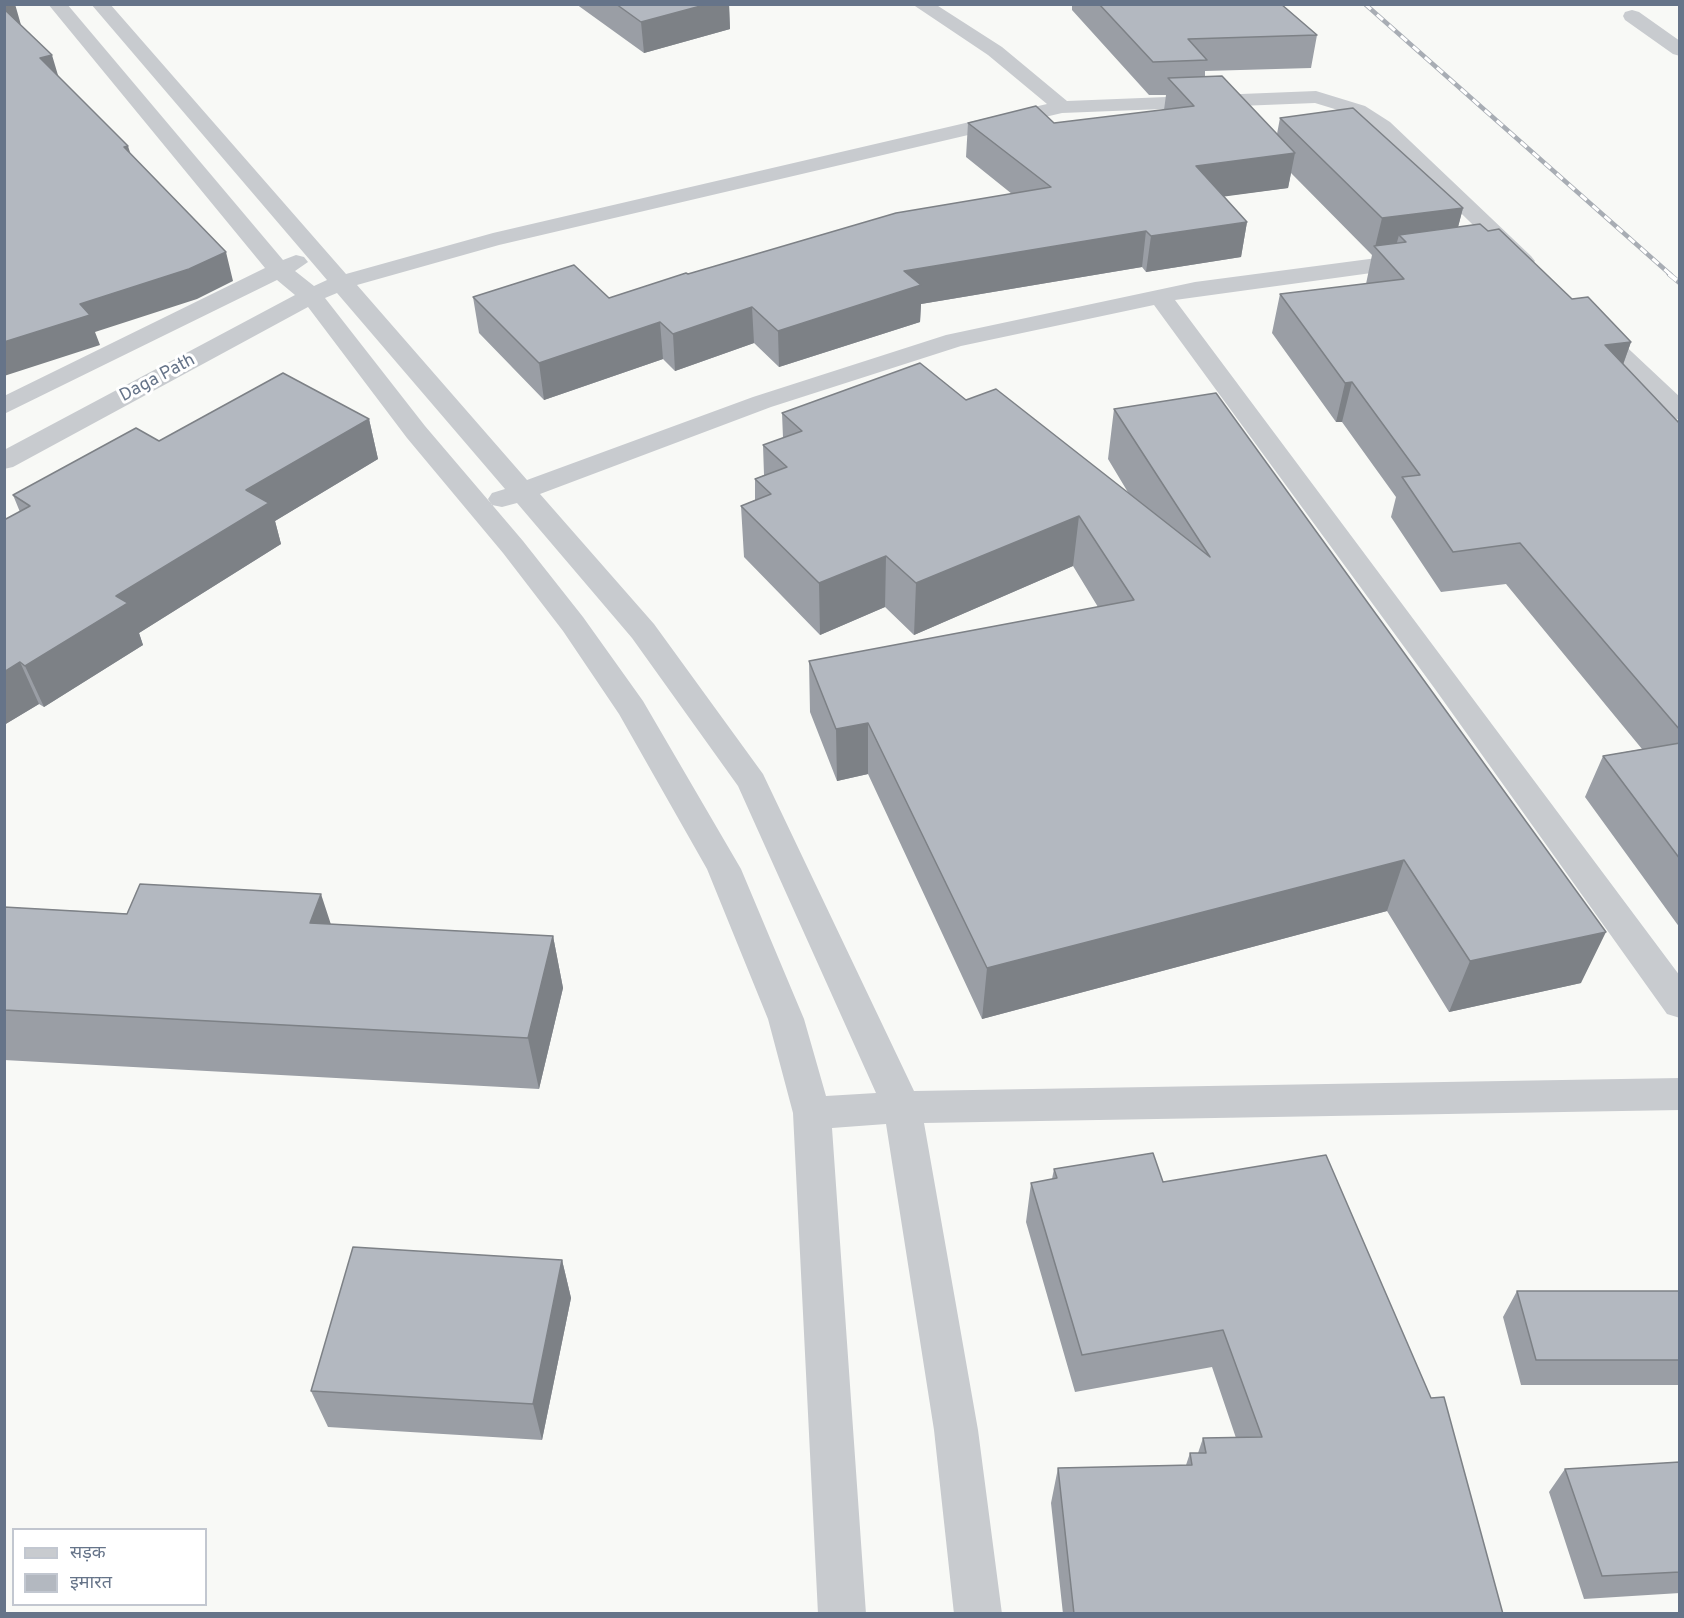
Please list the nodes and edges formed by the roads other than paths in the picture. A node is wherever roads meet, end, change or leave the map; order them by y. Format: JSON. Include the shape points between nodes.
{"nodes":[{"id":1,"x":57,"y":4,"type":"edge"},
{"id":2,"x":100,"y":4,"type":"edge"},
{"id":3,"x":921,"y":4,"type":"edge"},
{"id":4,"x":1632,"y":16,"type":"dead end"},
{"id":5,"x":1680,"y":50,"type":"edge"},
{"id":6,"x":1062,"y":107,"type":"junction"},
{"id":7,"x":1509,"y":248,"type":"junction"},
{"id":8,"x":1474,"y":252,"type":"edge"},
{"id":9,"x":317,"y":253,"type":"junction"},
{"id":10,"x":1439,"y":257,"type":"edge"},
{"id":11,"x":278,"y":269,"type":"junction"},
{"id":12,"x":1543,"y":280,"type":"edge"},
{"id":13,"x":343,"y":282,"type":"junction"},
{"id":14,"x":311,"y":296,"type":"junction"},
{"id":15,"x":1160,"y":296,"type":"junction"},
{"id":16,"x":1577,"y":313,"type":"edge"},
{"id":17,"x":4,"y":406,"type":"edge"},
{"id":18,"x":1680,"y":412,"type":"edge"},
{"id":19,"x":4,"y":461,"type":"edge"},
{"id":20,"x":521,"y":491,"type":"junction"},
{"id":21,"x":480,"y":509,"type":"junction"},
{"id":22,"x":1680,"y":1004,"type":"edge"},
{"id":23,"x":1680,"y":1094,"type":"edge"},
{"id":24,"x":902,"y":1107,"type":"junction"},
{"id":25,"x":812,"y":1113,"type":"junction"},
{"id":26,"x":842,"y":1614,"type":"edge"},
{"id":27,"x":978,"y":1614,"type":"edge"}],
"edges":[{"from":1,"to":11,"type":"street"},
{"from":2,"to":9,"type":"street"},
{"from":3,"to":6,"type":"street","via":[[995,51]]},
{"from":4,"to":5,"type":"street"},
{"from":6,"to":7,"type":"street","name":"Daga Path","via":[[1316,97],[1358,110],[1383,126]]},
{"from":6,"to":13,"type":"street","name":"Daga Path","via":[[493,240]]},
{"from":7,"to":8,"type":"street"},
{"from":7,"to":12,"type":"street","name":"Daga Path"},
{"from":9,"to":11,"type":"street"},
{"from":9,"to":13,"type":"street"},
{"from":10,"to":15,"type":"street"},
{"from":11,"to":14,"type":"street"},
{"from":11,"to":17,"type":"street"},
{"from":13,"to":14,"type":"street","name":"Daga Path"},
{"from":13,"to":20,"type":"street"},
{"from":14,"to":19,"type":"street","name":"Daga Path"},
{"from":14,"to":21,"type":"street"},
{"from":15,"to":20,"type":"street","via":[[955,339],[762,402]]},
{"from":15,"to":22,"type":"street"},
{"from":16,"to":18,"type":"street"},
{"from":20,"to":21,"type":"street"},
{"from":20,"to":24,"type":"street","via":[[643,631],[752,782]]},
{"from":21,"to":25,"type":"street","via":[[573,624],[632,708],[724,868],[786,1019]]},
{"from":23,"to":24,"type":"street"},
{"from":24,"to":25,"type":"street"},
{"from":24,"to":27,"type":"street","via":[[956,1430]]},
{"from":25,"to":26,"type":"street"}]}
